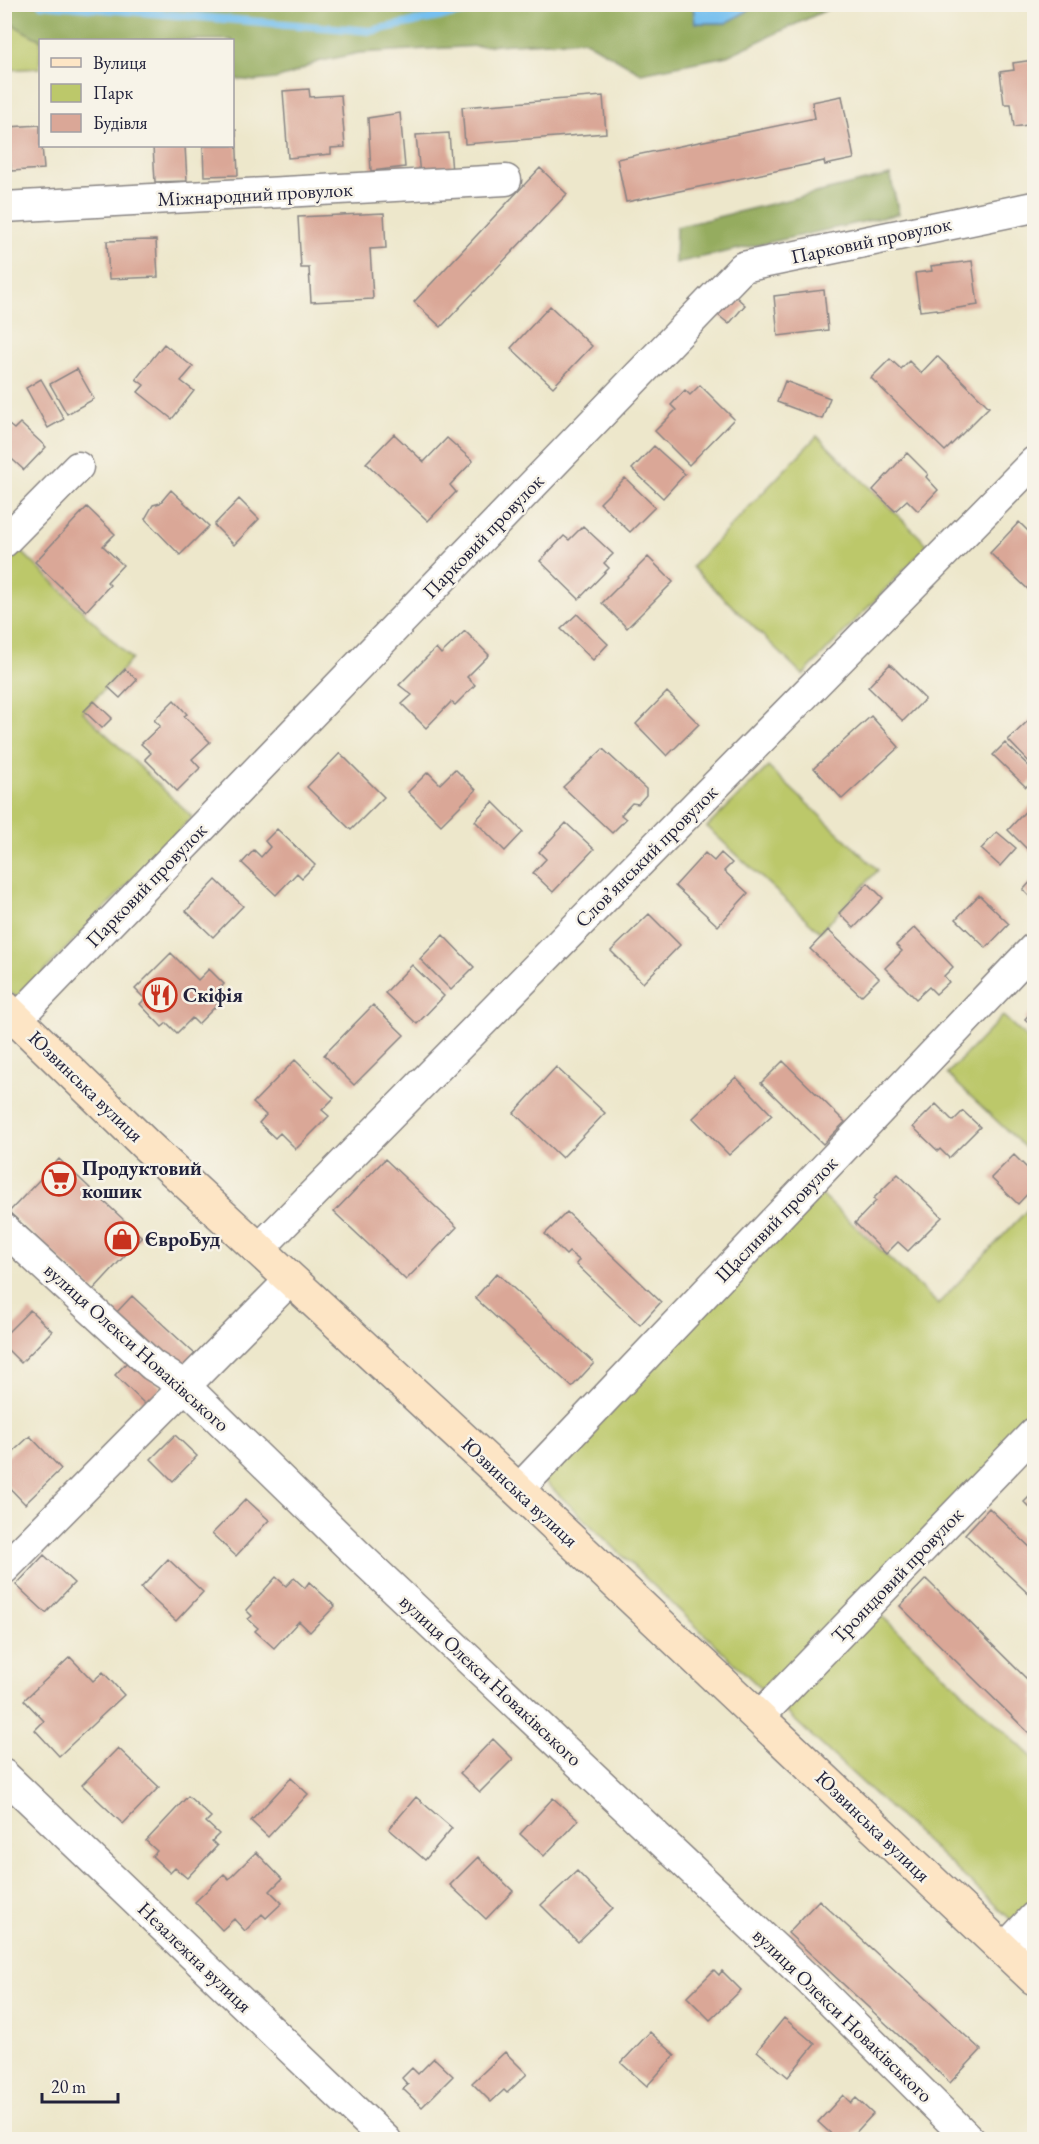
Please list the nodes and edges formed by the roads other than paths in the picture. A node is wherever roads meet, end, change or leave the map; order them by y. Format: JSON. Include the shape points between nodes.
{"nodes":[{"id":1,"x":506,"y":180,"type":"dead end"},
{"id":2,"x":4,"y":207,"type":"edge"},
{"id":3,"x":1035,"y":207,"type":"edge"},
{"id":4,"x":1035,"y":462,"type":"edge"},
{"id":5,"x":78,"y":467,"type":"dead end"},
{"id":6,"x":4,"y":542,"type":"edge"},
{"id":7,"x":1035,"y":948,"type":"edge"},
{"id":8,"x":11,"y":1013,"type":"edge"},
{"id":9,"x":4,"y":1229,"type":"edge"},
{"id":10,"x":258,"y":1250,"type":"junction"},
{"id":11,"x":290,"y":1280,"type":"junction"},
{"id":12,"x":185,"y":1386,"type":"junction"},
{"id":13,"x":1035,"y":1433,"type":"edge"},
{"id":14,"x":518,"y":1490,"type":"junction"},
{"id":15,"x":4,"y":1569,"type":"edge"},
{"id":16,"x":759,"y":1717,"type":"junction"},
{"id":17,"x":4,"y":1775,"type":"edge"},
{"id":18,"x":1035,"y":1917,"type":"edge"},
{"id":19,"x":1003,"y":1950,"type":"junction"},
{"id":20,"x":1035,"y":1978,"type":"edge"},
{"id":21,"x":386,"y":2139,"type":"edge"},
{"id":22,"x":970,"y":2139,"type":"edge"}],
"edges":[{"from":1,"to":2,"type":"street","name":"Міжнародний провулок"},
{"from":3,"to":8,"type":"street","name":"Парковий провулок","via":[[743,267]]},
{"from":4,"to":10,"type":"street","name":"Словʼянський провулок"},
{"from":5,"to":6,"type":"street"},
{"from":7,"to":14,"type":"street","name":"Щасливий провулок"},
{"from":8,"to":10,"type":"main road","name":"Юзвинська вулиця"},
{"from":9,"to":12,"type":"street","name":"вулиця Олекси Новаківського","via":[[152,1365]]},
{"from":10,"to":11,"type":"main road","name":"Юзвинська вулиця"},
{"from":11,"to":12,"type":"street"},
{"from":11,"to":14,"type":"main road","name":"Юзвинська вулиця"},
{"from":12,"to":15,"type":"street"},
{"from":12,"to":22,"type":"street","name":"вулиця Олекси Новаківського","via":[[357,1554],[811,1982]]},
{"from":13,"to":16,"type":"street","name":"Трояндовий провулок"},
{"from":14,"to":16,"type":"main road","name":"Юзвинська вулиця"},
{"from":16,"to":19,"type":"main road","name":"Юзвинська вулиця"},
{"from":17,"to":21,"type":"street","name":"Незалежна вулиця"},
{"from":18,"to":19,"type":"street"},
{"from":19,"to":20,"type":"main road","name":"Юзвинська вулиця"}]}
